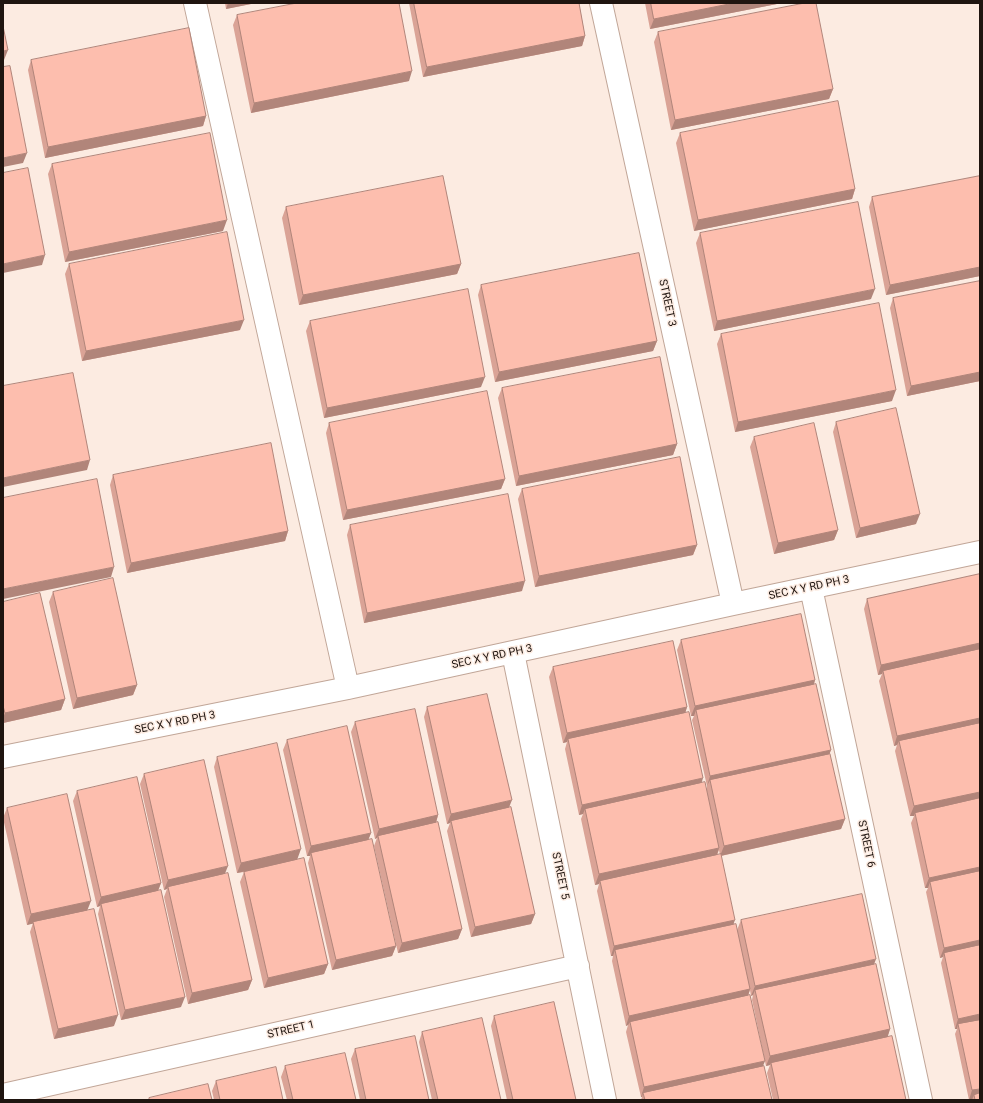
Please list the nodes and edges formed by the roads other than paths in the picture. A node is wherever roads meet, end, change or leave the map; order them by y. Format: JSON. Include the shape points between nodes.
{"nodes":[{"id":1,"x":195,"y":3,"type":"edge"},
{"id":2,"x":601,"y":3,"type":"edge"},
{"id":3,"x":980,"y":552,"type":"edge"},
{"id":4,"x":811,"y":588,"type":"junction"},
{"id":5,"x":733,"y":604,"type":"junction"},
{"id":6,"x":513,"y":653,"type":"junction"},
{"id":7,"x":348,"y":688,"type":"junction"},
{"id":8,"x":3,"y":757,"type":"edge"},
{"id":9,"x":578,"y":966,"type":"junction"},
{"id":10,"x":3,"y":1095,"type":"edge"},
{"id":11,"x":605,"y":1100,"type":"edge"},
{"id":12,"x":921,"y":1100,"type":"edge"}],
"edges":[{"from":1,"to":7,"type":"street"},
{"from":2,"to":5,"type":"street","name":"STREET 3"},
{"from":3,"to":4,"type":"street","name":"SEC X Y RD PH 3"},
{"from":4,"to":5,"type":"street","name":"SEC X Y RD PH 3"},
{"from":4,"to":12,"type":"street","name":"STREET 6"},
{"from":5,"to":6,"type":"street","name":"SEC X Y RD PH 3"},
{"from":6,"to":7,"type":"street","name":"SEC X Y RD PH 3"},
{"from":6,"to":9,"type":"street","name":"STREET 5"},
{"from":7,"to":8,"type":"street","name":"SEC X Y RD PH 3"},
{"from":9,"to":10,"type":"street","name":"STREET 1"},
{"from":9,"to":11,"type":"street","name":"STREET 5"}]}
